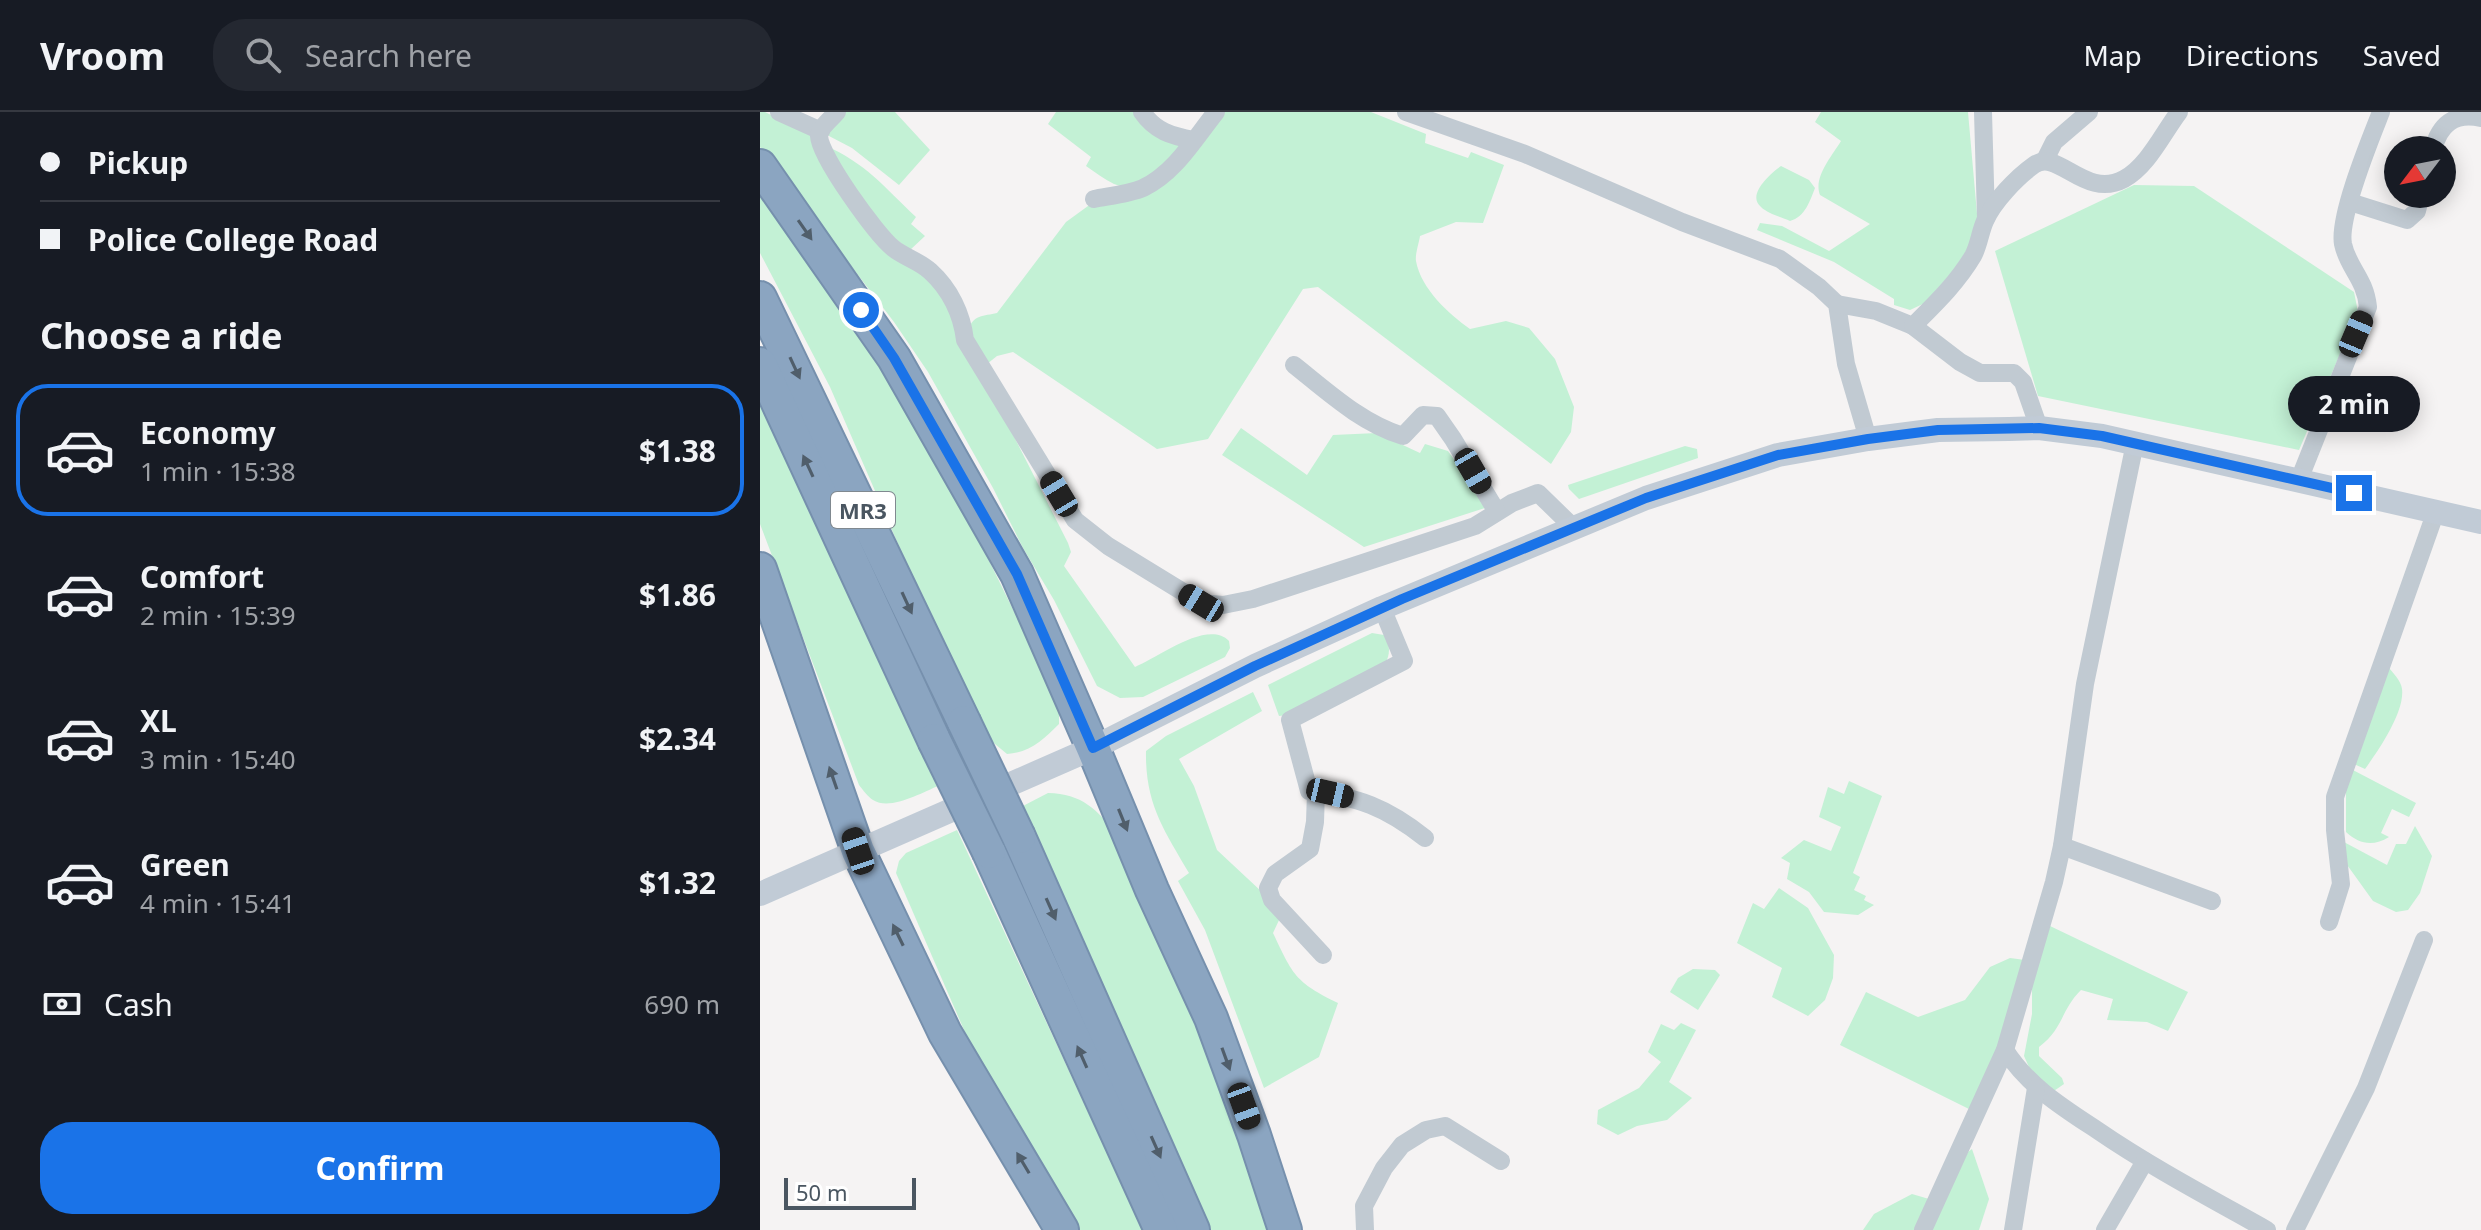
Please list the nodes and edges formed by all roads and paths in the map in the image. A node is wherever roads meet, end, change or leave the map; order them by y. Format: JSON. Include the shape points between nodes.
{"nodes":[{"id":1,"x":779,"y":112,"type":"edge"},
{"id":2,"x":837,"y":112,"type":"edge"},
{"id":3,"x":1142,"y":112,"type":"edge"},
{"id":4,"x":1216,"y":112,"type":"edge"},
{"id":5,"x":1406,"y":112,"type":"edge"},
{"id":6,"x":1983,"y":112,"type":"edge"},
{"id":7,"x":2089,"y":112,"type":"edge"},
{"id":8,"x":2179,"y":112,"type":"edge"},
{"id":9,"x":2381,"y":112,"type":"edge"},
{"id":10,"x":1438,"y":118,"type":"edge"},
{"id":11,"x":2481,"y":118,"type":"edge"},
{"id":12,"x":821,"y":131,"type":"junction"},
{"id":13,"x":2437,"y":136,"type":"edge"},
{"id":14,"x":1194,"y":140,"type":"junction"},
{"id":15,"x":2045,"y":160,"type":"junction"},
{"id":16,"x":760,"y":166,"type":"edge"},
{"id":17,"x":1094,"y":199,"type":"dead end"},
{"id":18,"x":2350,"y":202,"type":"junction"},
{"id":19,"x":2418,"y":208,"type":"edge"},
{"id":20,"x":1986,"y":218,"type":"junction"},
{"id":21,"x":760,"y":298,"type":"edge"},
{"id":22,"x":1837,"y":304,"type":"junction"},
{"id":23,"x":1913,"y":326,"type":"junction"},
{"id":24,"x":760,"y":364,"type":"edge"},
{"id":25,"x":1294,"y":365,"type":"dead end"},
{"id":26,"x":2039,"y":428,"type":"junction"},
{"id":27,"x":1868,"y":439,"type":"junction"},
{"id":28,"x":2135,"y":443,"type":"junction"},
{"id":29,"x":2299,"y":480,"type":"junction"},
{"id":30,"x":2436,"y":511,"type":"junction"},
{"id":31,"x":1497,"y":512,"type":"junction"},
{"id":32,"x":2481,"y":522,"type":"edge"},
{"id":33,"x":1574,"y":528,"type":"junction"},
{"id":34,"x":760,"y":569,"type":"edge"},
{"id":35,"x":1382,"y":608,"type":"junction"},
{"id":36,"x":1093,"y":748,"type":"junction"},
{"id":37,"x":1316,"y":792,"type":"junction"},
{"id":38,"x":1425,"y":838,"type":"dead end"},
{"id":39,"x":2062,"y":846,"type":"junction"},
{"id":40,"x":858,"y":851,"type":"junction"},
{"id":41,"x":760,"y":894,"type":"edge"},
{"id":42,"x":2212,"y":901,"type":"dead end"},
{"id":43,"x":2329,"y":922,"type":"dead end"},
{"id":44,"x":2424,"y":940,"type":"dead end"},
{"id":45,"x":1323,"y":955,"type":"dead end"},
{"id":46,"x":2005,"y":1050,"type":"junction"},
{"id":47,"x":2036,"y":1088,"type":"junction"},
{"id":48,"x":1501,"y":1161,"type":"dead end"},
{"id":49,"x":2145,"y":1161,"type":"junction"},
{"id":50,"x":1062,"y":1230,"type":"edge"},
{"id":51,"x":1161,"y":1230,"type":"edge"},
{"id":52,"x":1193,"y":1230,"type":"edge"},
{"id":53,"x":1285,"y":1230,"type":"edge"},
{"id":54,"x":1365,"y":1230,"type":"edge"},
{"id":55,"x":1923,"y":1230,"type":"edge"},
{"id":56,"x":2013,"y":1230,"type":"edge"},
{"id":57,"x":2105,"y":1230,"type":"edge"},
{"id":58,"x":2267,"y":1230,"type":"edge"},
{"id":59,"x":2295,"y":1230,"type":"edge"}],
"edges":[{"from":1,"to":12,"type":"street"},
{"from":2,"to":12,"type":"street"},
{"from":3,"to":14,"type":"street","via":[[1150,124],[1171,136]]},
{"from":4,"to":14,"type":"street"},
{"from":5,"to":10,"type":"street"},
{"from":6,"to":20,"type":"street"},
{"from":7,"to":15,"type":"street","via":[[2054,142]]},
{"from":8,"to":15,"type":"street","via":[[2139,167],[2123,180],[2097,184]]},
{"from":9,"to":18,"type":"street"},
{"from":10,"to":22,"type":"street","via":[[1780,259]]},
{"from":11,"to":13,"type":"street","via":[[2459,113]]},
{"from":12,"to":31,"type":"street","via":[[825,154],[839,179],[892,247],[930,271],[948,292],[962,317],[965,340],[1075,520],[1201,603],[1253,599],[1475,526]]},
{"from":14,"to":17,"type":"street","via":[[1143,188]]},
{"from":15,"to":20,"type":"street","via":[[2008,190]]},
{"from":16,"to":36,"type":"highway","one_way":true,"via":[[902,372],[1017,574]]},
{"from":18,"to":19,"type":"street","via":[[2400,220]]},
{"from":18,"to":29,"type":"street","via":[[2344,247],[2366,290],[2368,307]]},
{"from":20,"to":23,"type":"street","via":[[1961,275]]},
{"from":21,"to":52,"type":"highway","number":"MR3","one_way":true,"bridge":true,"via":[[1019,837]]},
{"from":22,"to":23,"type":"street","via":[[1876,311]]},
{"from":22,"to":27,"type":"street","via":[[1846,364]]},
{"from":23,"to":26,"type":"street","via":[[1980,373],[2014,373],[2023,382]]},
{"from":51,"to":24,"type":"highway","number":"MR3","one_way":true,"bridge":true},
{"from":25,"to":31,"type":"street","via":[[1383,430],[1403,436],[1423,415],[1437,416]]},
{"from":26,"to":27,"type":"street","via":[[1938,430]]},
{"from":26,"to":28,"type":"street"},
{"from":27,"to":33,"type":"street","via":[[1778,455]]},
{"from":28,"to":29,"type":"street"},
{"from":28,"to":39,"type":"street","via":[[2085,684]]},
{"from":29,"to":30,"type":"street"},
{"from":30,"to":32,"type":"street"},
{"from":30,"to":43,"type":"street","via":[[2335,797],[2341,884]]},
{"from":31,"to":33,"type":"street","via":[[1538,493]]},
{"from":33,"to":35,"type":"street"},
{"from":40,"to":34,"type":"highway","one_way":true},
{"from":35,"to":36,"type":"street"},
{"from":35,"to":37,"type":"street","via":[[1404,661],[1290,720],[1309,791]]},
{"from":36,"to":40,"type":"street"},
{"from":36,"to":53,"type":"highway","one_way":true,"via":[[1211,1018]]},
{"from":37,"to":38,"type":"street","via":[[1357,799],[1396,815]]},
{"from":37,"to":45,"type":"street","via":[[1310,849],[1275,874],[1268,888],[1283,914]]},
{"from":39,"to":42,"type":"street"},
{"from":39,"to":46,"type":"street"},
{"from":40,"to":41,"type":"street"},
{"from":50,"to":40,"type":"highway","one_way":true,"via":[[945,1033]]},
{"from":44,"to":59,"type":"street","via":[[2366,1088]]},
{"from":46,"to":47,"type":"street"},
{"from":46,"to":55,"type":"street"},
{"from":47,"to":49,"type":"street"},
{"from":47,"to":56,"type":"street"},
{"from":48,"to":54,"type":"street","via":[[1445,1126],[1426,1130],[1402,1145],[1384,1168],[1364,1206]]},
{"from":49,"to":57,"type":"street"},
{"from":49,"to":58,"type":"street"}]}
